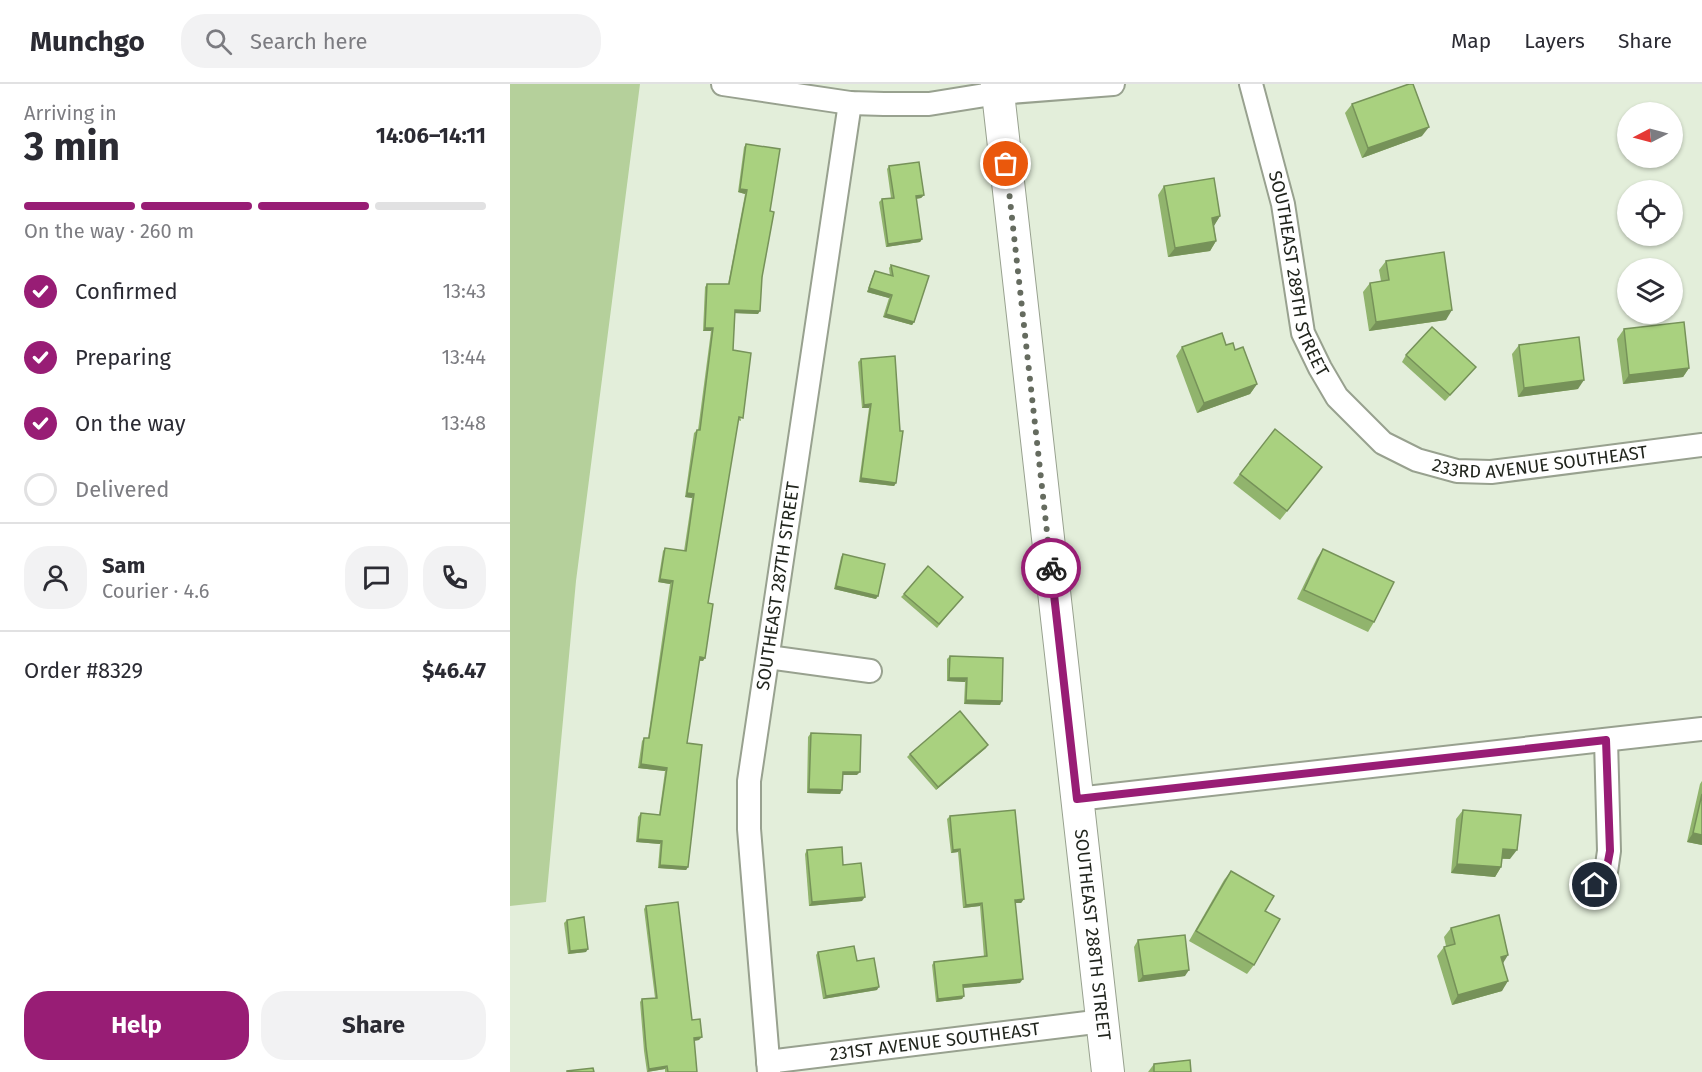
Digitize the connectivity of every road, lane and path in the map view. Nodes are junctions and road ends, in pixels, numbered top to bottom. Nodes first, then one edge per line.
1 (723, 84) edge
2 (1113, 84) edge
3 (1251, 84) edge
4 (998, 89) edge
5 (850, 103) junction
6 (1383, 443) joint
7 (1702, 445) edge
8 (768, 657) junction
9 (870, 671) dead end
10 (1702, 729) edge
11 (1606, 740) junction
12 (1077, 799) junction
13 (1595, 885) dead end
14 (1103, 1021) junction
15 (768, 1067) edge
16 (1108, 1072) edge

1 - 5 street
2 - 4 street
3 - 6 street, SOUTHEAST 289TH STREET
4 - 5 street
4 - 12 street, SOUTHEAST 288TH STREET
5 - 8 street, SOUTHEAST 287TH STREET
6 - 7 street, 233RD AVENUE SOUTHEAST
8 - 9 street
8 - 15 street, SOUTHEAST 287TH STREET
10 - 11 street
11 - 12 street
11 - 13 street
12 - 14 street, SOUTHEAST 288TH STREET
14 - 15 street, 231ST AVENUE SOUTHEAST
14 - 16 street, SOUTHEAST 288TH STREET

